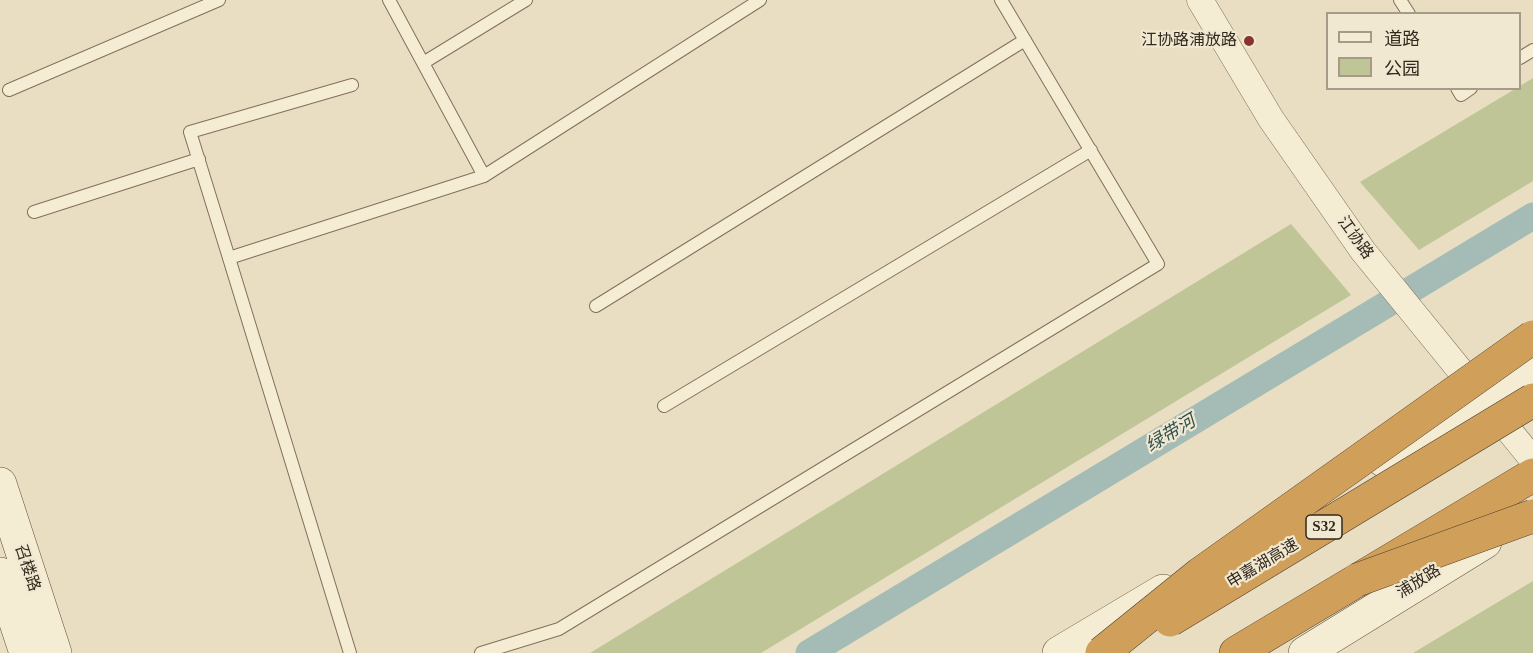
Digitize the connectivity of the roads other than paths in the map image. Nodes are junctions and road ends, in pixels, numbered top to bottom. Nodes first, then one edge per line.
1 (219, 0) edge
2 (389, 0) edge
3 (526, 0) edge
4 (760, 0) edge
5 (1001, 0) edge
6 (1200, 0) edge
7 (1025, 40) junction
8 (423, 63) junction
9 (352, 85) dead end
10 (9, 90) dead end
11 (1091, 150) junction
12 (199, 159) junction
13 (484, 176) junction
14 (34, 212) dead end
15 (229, 258) junction
16 (596, 306) dead end
17 (1533, 337) edge
18 (1533, 370) edge
19 (1483, 400) junction
20 (1533, 400) edge
21 (664, 406) dead end
22 (1533, 460) edge
23 (1533, 475) edge
24 (0, 484) edge
25 (1533, 514) edge
26 (0, 574) edge
27 (1358, 580) junction
28 (5, 609) edge
29 (26, 653) edge
30 (55, 653) edge
31 (350, 653) edge
32 (481, 653) edge
33 (1059, 653) edge
34 (1102, 653) edge
35 (1116, 653) edge
36 (1236, 653) edge
37 (1305, 653) edge

1 - 10 lane
2 - 8 lane
3 - 8 lane
4 - 13 lane
5 - 7 lane
6 - 19 street, 江协路
7 - 11 lane
7 - 16 lane
8 - 13 lane
9 - 12 lane
11 - 21 lane
11 - 32 lane
12 - 14 lane
12 - 15 lane
13 - 15 lane
15 - 31 lane
17 - 34 highway, bridge
18 - 19 main road
19 - 22 street, 江协路
19 - 33 main road
20 - 35 highway, 申嘉湖高速 / S32, bridge
23 - 27 highway, bridge
24 - 30 main road, 召楼路
25 - 27 highway, bridge
25 - 37 main road, 浦放路
26 - 28 main road, 召楼路
27 - 36 highway
28 - 29 main road, 召楼路

